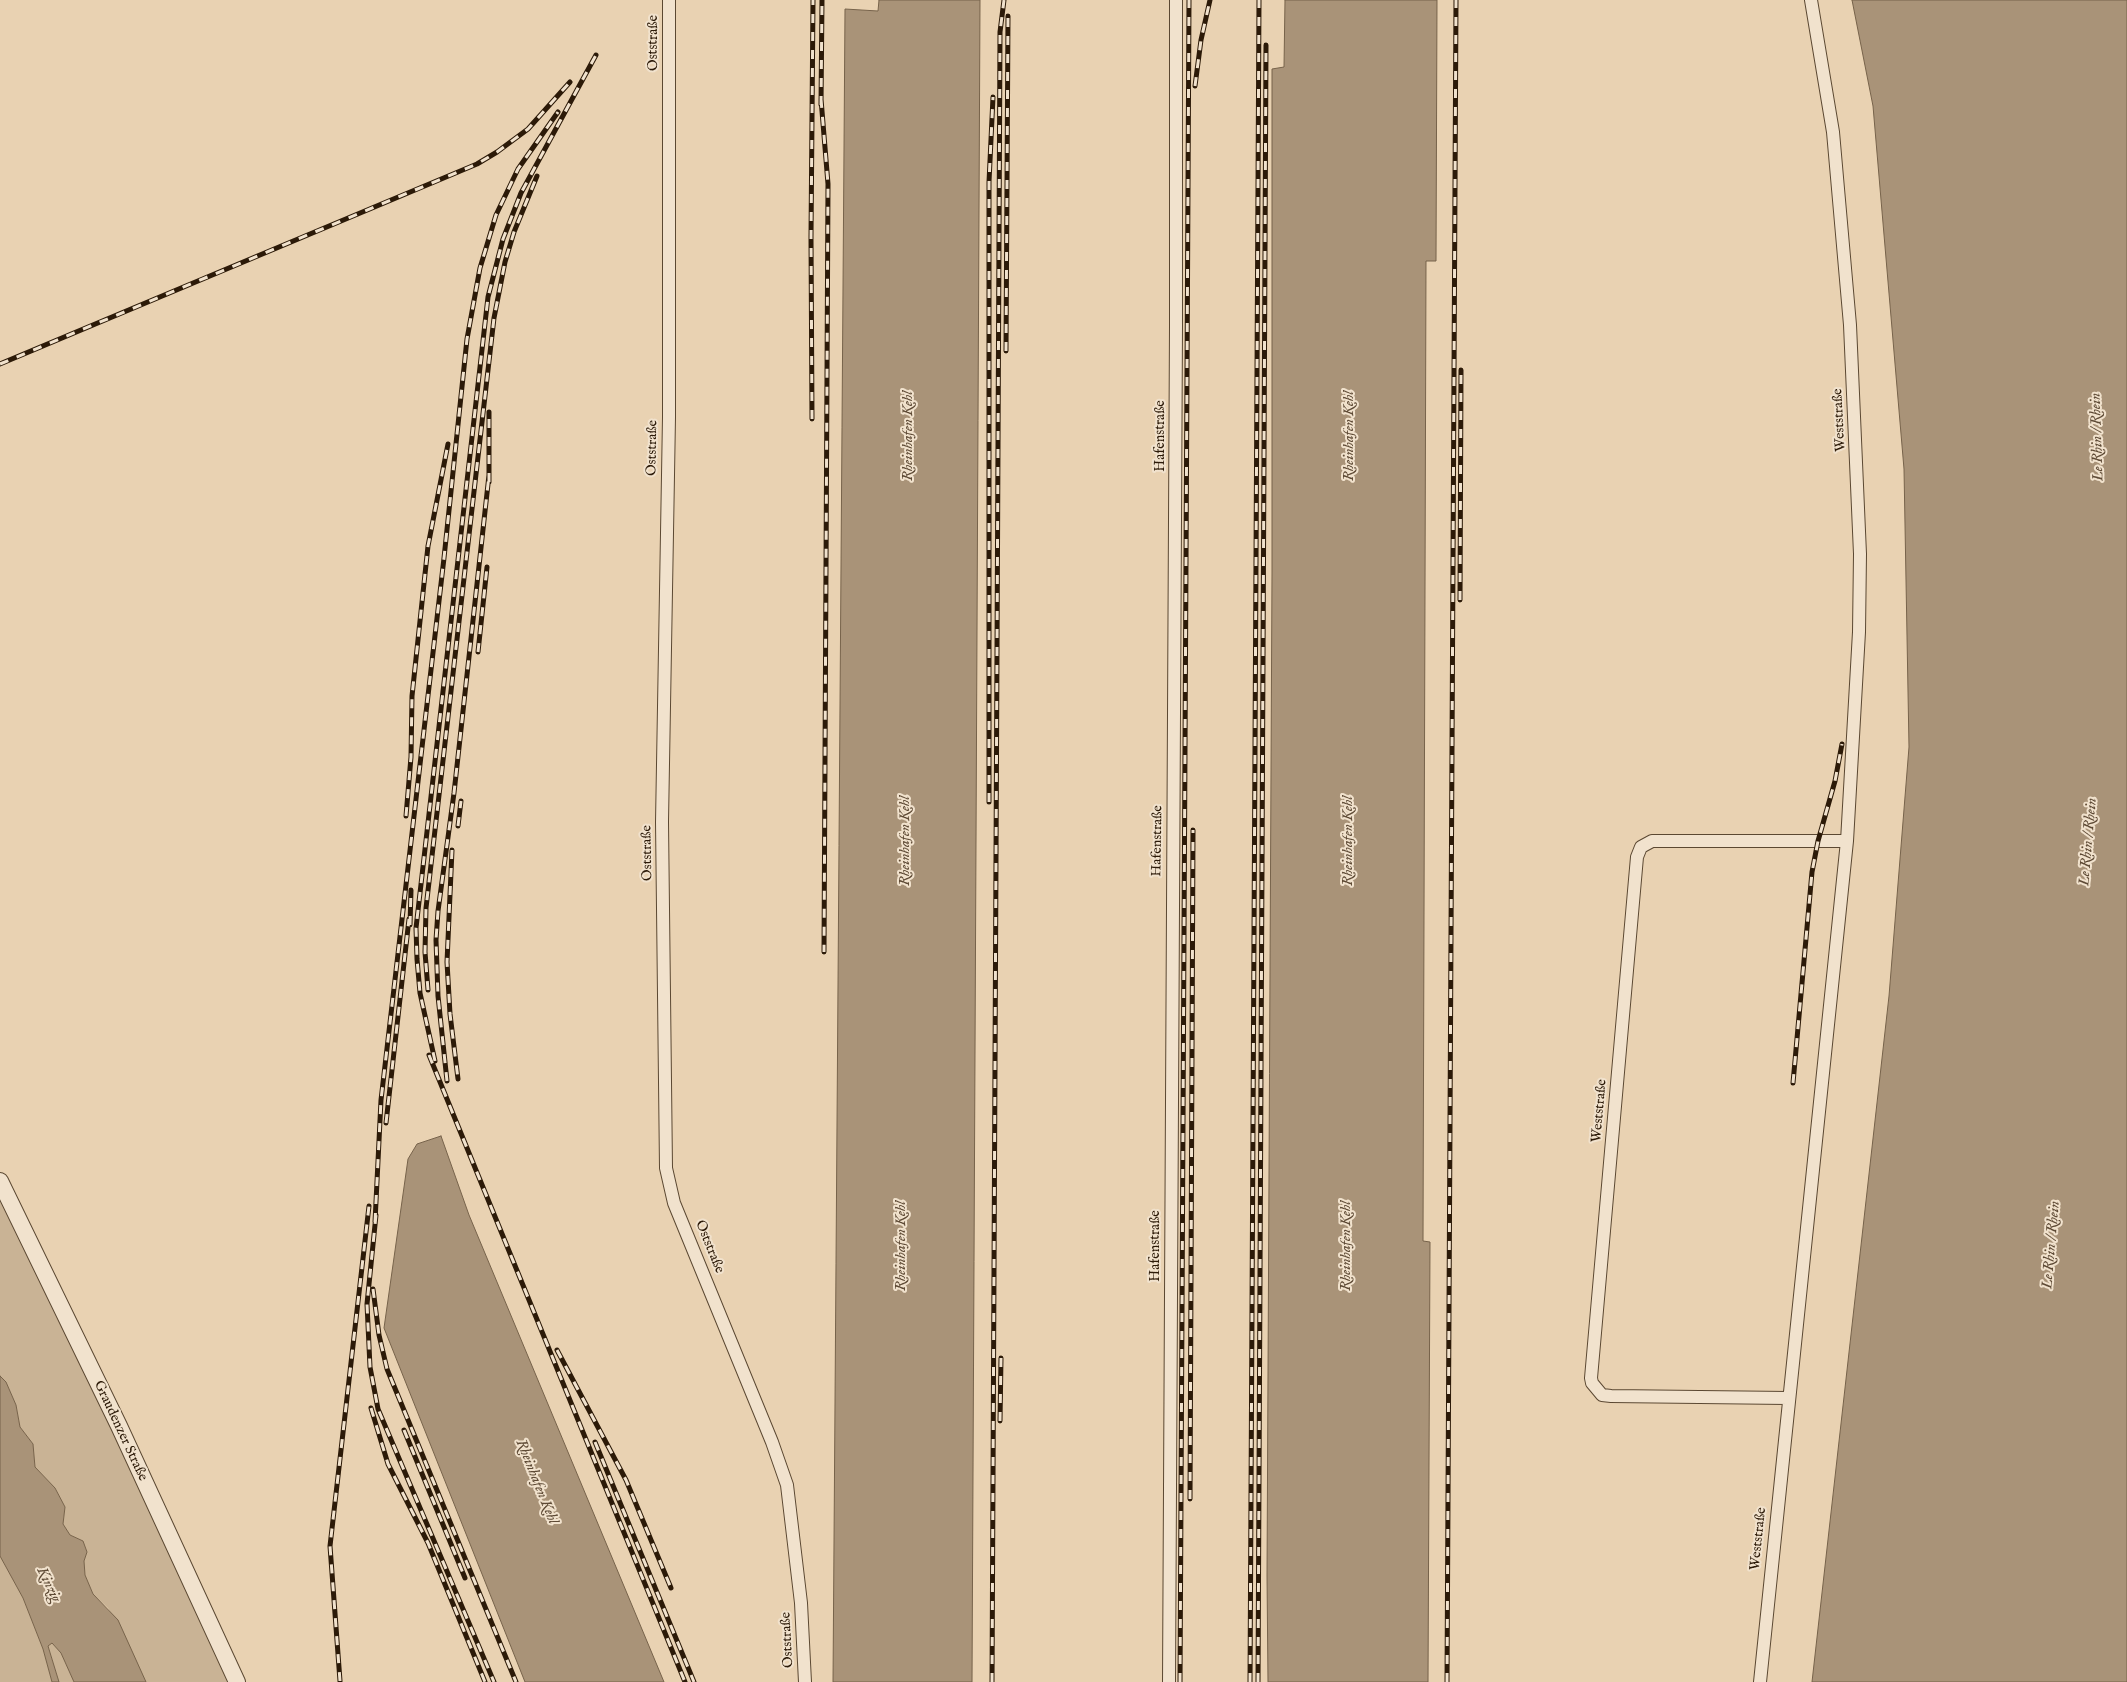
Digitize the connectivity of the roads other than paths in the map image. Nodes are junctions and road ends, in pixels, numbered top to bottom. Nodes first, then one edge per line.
1 (669, 0) edge
2 (1176, 0) edge
3 (1811, 0) edge
4 (1847, 842) junction
5 (0, 1181) edge
6 (1788, 1398) junction
7 (237, 1682) edge
8 (805, 1682) edge
9 (1169, 1682) edge
10 (1760, 1682) edge

1 - 8 street, Oststraße
2 - 9 street, Hafenstraße
3 - 4 street, Weststraße
4 - 6 street, Weststraße
4 - 6 street, Weststraße
5 - 7 street, Graudenzer Straße
6 - 10 street, Weststraße

